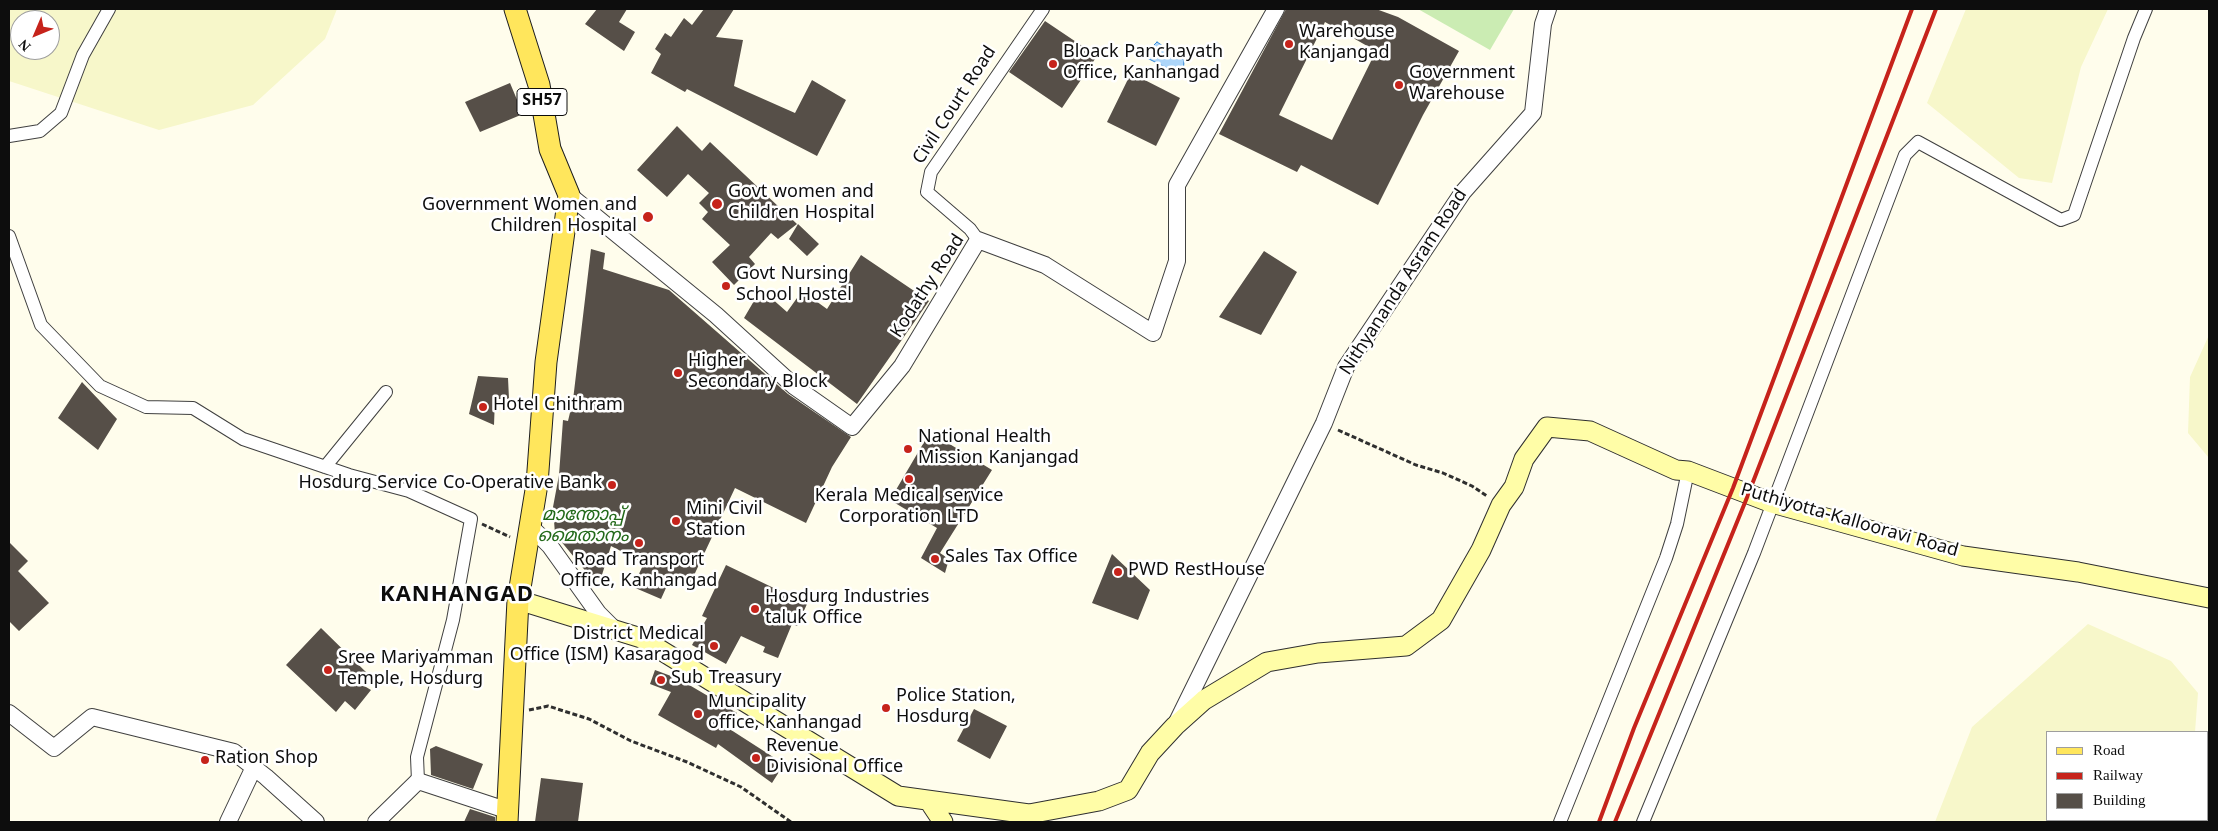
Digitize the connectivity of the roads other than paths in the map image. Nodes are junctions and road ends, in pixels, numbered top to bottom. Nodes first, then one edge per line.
1 (109, 9) edge
2 (515, 9) edge
3 (1043, 9) edge
4 (1276, 9) edge
5 (1548, 9) edge
6 (2146, 9) edge
7 (9, 136) edge
8 (570, 195) junction
9 (9, 236) edge
10 (978, 240) junction
11 (386, 392) dead end
12 (325, 467) junction
13 (1688, 471) junction
14 (1772, 503) junction
15 (528, 536) junction
16 (2209, 598) edge
17 (518, 600) junction
18 (615, 630) junction
19 (9, 713) edge
20 (1175, 726) junction
21 (254, 767) junction
22 (418, 781) junction
23 (929, 801) junction
24 (507, 816) edge
25 (1026, 818) edge
26 (228, 822) edge
27 (316, 822) edge
28 (376, 822) edge
29 (943, 822) edge
30 (1560, 822) edge
31 (1643, 822) edge

1 - 7 street
2 - 8 main road, SH57
3 - 10 street, Civil Court Road
4 - 10 street, Kodathy Road
5 - 20 street, Nithyananda Asram Road
6 - 14 street
8 - 10 street, Kodathy Road
8 - 15 main road
9 - 12 street
11 - 12 street
12 - 22 street
13 - 14 main road, Puthiyotta-Kallooravi Road
13 - 20 main road, Puthiyotta-Kallooravi Road
13 - 30 street
14 - 16 main road, Puthiyotta-Kallooravi Road
14 - 31 street
15 - 17 main road
15 - 18 street
17 - 18 main road
17 - 24 main road
18 - 23 main road
19 - 21 street
20 - 25 main road, Puthiyotta-Kallooravi Road
21 - 26 street
21 - 27 street
22 - 24 street
22 - 28 street
23 - 25 main road
23 - 29 main road

